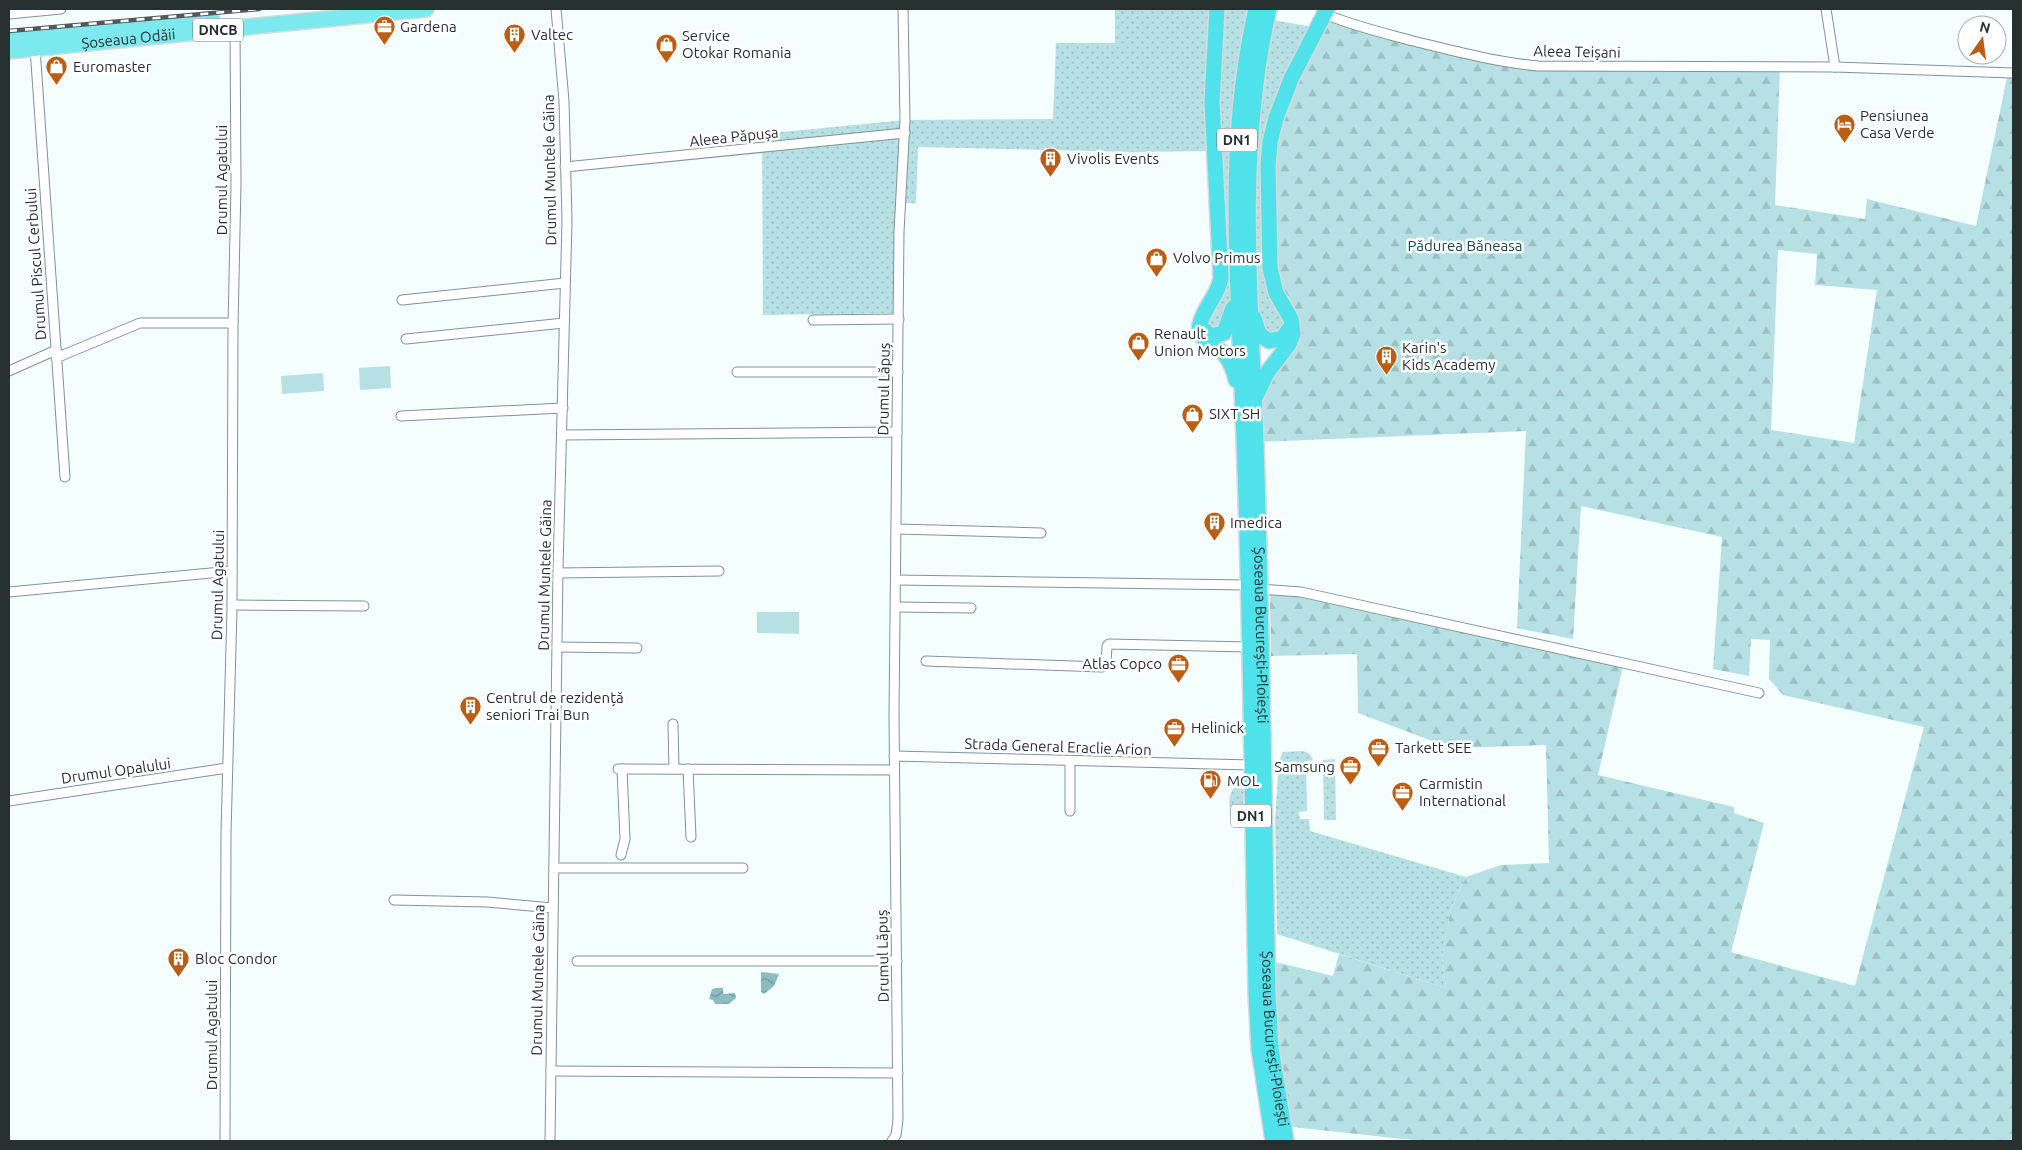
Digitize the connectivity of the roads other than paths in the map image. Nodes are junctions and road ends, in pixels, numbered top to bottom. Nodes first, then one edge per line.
1 (61, 9) edge
2 (325, 9) edge
3 (426, 9) edge
4 (556, 9) edge
5 (903, 9) edge
6 (1217, 9) edge
7 (1256, 9) edge
8 (1269, 9) edge
9 (1826, 9) edge
10 (1326, 11) edge
11 (9, 14) edge
12 (235, 28) junction
13 (9, 40) edge
14 (35, 48) junction
15 (9, 51) edge
16 (1835, 67) junction
17 (2013, 73) edge
18 (905, 133) junction
19 (566, 167) junction
20 (1242, 272) junction
21 (565, 283) junction
22 (1243, 292) junction
23 (402, 300) dead end
24 (899, 319) junction
25 (1291, 319) junction
26 (813, 320) dead end
27 (233, 323) junction
28 (564, 323) junction
29 (1200, 325) junction
30 (406, 339) dead end
31 (56, 354) junction
32 (9, 371) edge
33 (737, 372) dead end
34 (898, 372) junction
35 (1248, 400) junction
36 (563, 408) junction
37 (401, 416) dead end
38 (897, 432) junction
39 (562, 435) junction
40 (65, 477) dead end
41 (897, 529) junction
42 (1041, 533) dead end
43 (232, 571) junction
44 (719, 572) dead end
45 (558, 573) junction
46 (896, 580) junction
47 (1254, 586) junction
48 (9, 592) edge
49 (232, 605) junction
50 (364, 606) dead end
51 (896, 607) junction
52 (971, 608) dead end
53 (556, 647) junction
54 (1249, 647) junction
55 (637, 648) dead end
56 (926, 661) dead end
57 (1759, 693) dead end
58 (673, 724) dead end
59 (894, 756) junction
60 (1070, 761) junction
61 (1251, 765) junction
62 (227, 768) junction
63 (674, 769) junction
64 (688, 769) junction
65 (894, 770) junction
66 (9, 801) edge
67 (1070, 811) dead end
68 (691, 837) dead end
69 (621, 854) dead end
70 (554, 868) junction
71 (743, 868) dead end
72 (394, 900) dead end
73 (553, 908) junction
74 (577, 961) dead end
75 (897, 962) junction
76 (550, 1071) junction
77 (898, 1073) junction
78 (225, 1141) edge
79 (550, 1141) edge
80 (892, 1141) edge
81 (1273, 1141) edge
82 (1286, 1141) edge

1 - 11 street
2 - 13 main road, Șoseaua Odăii / DNCB
3 - 12 main road, Șoseaua Odăii / DNCB
4 - 19 street, Drumul Muntele Găina
5 - 18 street, Drumul Lăpuș
6 - 29 highway
7 - 20 highway, Șoseaua București-Ploiești / DN1
8 - 20 highway, Șoseaua București-Ploiești / DN1
9 - 16 street
10 - 16 street, Aleea Teișani
10 - 25 highway
12 - 14 main road, Șoseaua Odăii / DNCB
12 - 27 street, Drumul Agatului
14 - 15 main road, Șoseaua Odăii / DNCB
14 - 31 street, Drumul Piscul Cerbului
16 - 17 street, Aleea Teișani
18 - 19 street, Aleea Păpușa
18 - 24 street, Drumul Lăpuș
19 - 21 street, Drumul Muntele Găina
20 - 22 highway, Șoseaua București-Ploiești / DN1
21 - 23 street
21 - 28 street, Drumul Muntele Găina
22 - 25 highway
22 - 29 highway
22 - 35 highway, Șoseaua București-Ploiești / DN1
24 - 26 street
24 - 34 street, Drumul Lăpuș
25 - 35 highway
27 - 31 street
27 - 43 street, Drumul Agatului
28 - 30 street
28 - 36 street, Drumul Muntele Găina
29 - 35 highway
31 - 32 street
31 - 40 street, Drumul Piscul Cerbului
33 - 34 street
34 - 38 street, Drumul Lăpuș
35 - 47 highway, Șoseaua București-Ploiești / DN1
36 - 37 street
36 - 39 street, Drumul Muntele Găina
38 - 39 street
38 - 41 street, Drumul Lăpuș
39 - 45 street, Drumul Muntele Găina
41 - 42 street
41 - 46 street, Drumul Lăpuș
43 - 48 street
43 - 49 street, Drumul Agatului
44 - 45 street
45 - 53 street, Drumul Muntele Găina
46 - 47 street, Șoseaua București-Ploiești
46 - 51 street, Drumul Lăpuș
47 - 54 highway, Șoseaua București-Ploiești / DN1
47 - 57 street
47 - 82 highway, Șoseaua București-Ploiești / DN1
49 - 50 street
49 - 62 street, Drumul Agatului
51 - 52 street
51 - 59 street, Drumul Lăpuș
53 - 55 street
53 - 70 street, Drumul Muntele Găina
54 - 56 street, Șoseaua București-Ploiești
54 - 61 highway, Șoseaua București-Ploiești / DN1
58 - 63 street
59 - 60 street, Strada General Eraclie Arion
59 - 65 street, Drumul Lăpuș
60 - 61 street, Strada General Eraclie Arion
60 - 67 street
61 - 81 highway, Șoseaua București-Ploiești / DN1
62 - 66 street, Drumul Opalului
62 - 78 street, Drumul Agatului
63 - 64 street
63 - 69 street
64 - 65 street
64 - 68 street
65 - 75 street, Drumul Lăpuș
70 - 71 street
70 - 73 street, Drumul Muntele Găina
72 - 73 street
73 - 76 street, Drumul Muntele Găina
74 - 75 street
75 - 77 street, Drumul Lăpuș
76 - 77 street
76 - 79 street, Drumul Muntele Găina
77 - 80 street, Drumul Lăpuș

